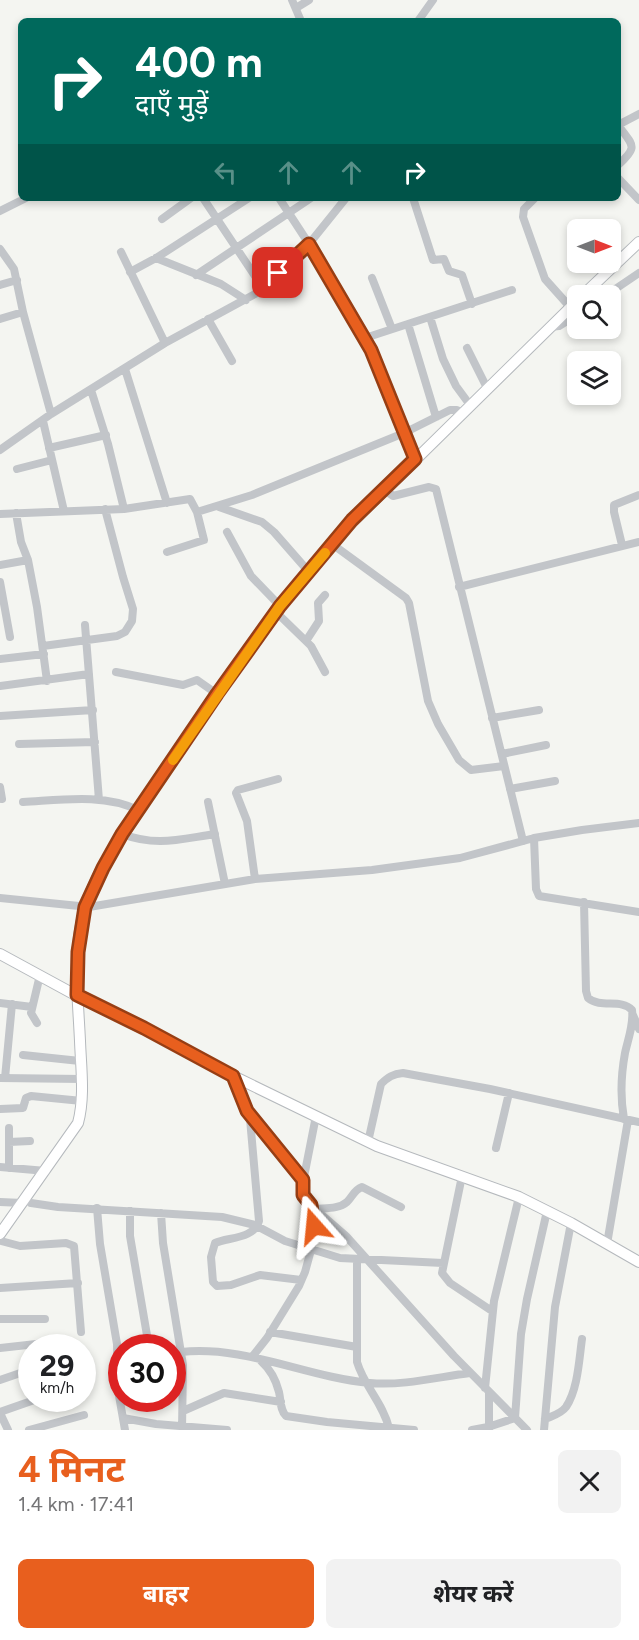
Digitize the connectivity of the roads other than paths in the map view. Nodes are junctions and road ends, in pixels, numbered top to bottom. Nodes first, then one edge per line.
1 (309, 0) edge
2 (433, 0) edge
3 (294, 4) edge
4 (300, 18) edge
5 (420, 18) edge
6 (639, 114) edge
7 (621, 123) edge
8 (621, 129) edge
9 (621, 162) edge
10 (621, 181) edge
11 (639, 200) edge
12 (20, 201) edge
13 (187, 201) edge
14 (206, 201) edge
15 (244, 201) edge
16 (281, 201) edge
17 (305, 201) edge
18 (341, 201) edge
19 (414, 201) edge
20 (532, 201) edge
21 (0, 211) edge
22 (289, 213) junction
23 (162, 219) dead end
24 (217, 219) junction
25 (639, 242) edge
26 (309, 244) junction
27 (236, 248) junction
28 (0, 249) edge
29 (121, 252) dead end
30 (156, 258) junction
31 (130, 272) junction
32 (639, 273) edge
33 (196, 275) junction
34 (372, 278) dead end
35 (17, 280) junction
36 (0, 285) edge
37 (594, 285) edge
38 (621, 285) edge
39 (263, 288) junction
40 (512, 290) dead end
41 (246, 300) junction
42 (567, 300) edge
43 (472, 304) junction
44 (23, 312) junction
45 (567, 313) edge
46 (430, 317) junction
47 (0, 319) edge
48 (208, 319) junction
49 (408, 324) junction
50 (392, 329) junction
51 (365, 338) junction
52 (165, 343) junction
53 (467, 348) dead end
54 (232, 361) dead end
55 (125, 369) junction
56 (486, 388) junction
57 (91, 390) junction
58 (466, 409) junction
59 (51, 414) junction
60 (436, 417) junction
61 (43, 421) junction
62 (404, 432) junction
63 (106, 435) junction
64 (50, 448) junction
65 (0, 450) edge
66 (415, 459) junction
67 (52, 460) junction
68 (17, 469) dead end
69 (383, 489) junction
70 (639, 495) edge
71 (167, 503) junction
72 (219, 507) junction
73 (124, 509) junction
74 (105, 510) junction
75 (64, 511) junction
76 (197, 512) junction
77 (16, 513) junction
78 (0, 514) edge
79 (227, 532) dead end
80 (639, 542) edge
81 (332, 544) junction
82 (622, 545) junction
83 (167, 552) dead end
84 (28, 560) junction
85 (0, 565) edge
86 (309, 572) junction
87 (0, 582) edge
88 (459, 587) junction
89 (325, 595) dead end
90 (278, 609) junction
91 (85, 625) dead end
92 (10, 637) dead end
93 (87, 640) junction
94 (306, 641) junction
95 (44, 650) junction
96 (0, 659) edge
97 (116, 672) dead end
98 (325, 672) dead end
99 (89, 674) junction
100 (47, 681) junction
101 (0, 686) edge
102 (217, 694) junction
103 (93, 710) junction
104 (538, 710) dead end
105 (0, 716) edge
106 (492, 718) junction
107 (95, 742) junction
108 (19, 744) dead end
109 (546, 745) dead end
110 (502, 754) junction
111 (504, 766) junction
112 (278, 779) dead end
113 (555, 781) dead end
114 (0, 787) edge
115 (510, 789) junction
116 (2, 799) dead end
117 (99, 800) junction
118 (23, 802) dead end
119 (208, 802) dead end
120 (138, 810) junction
121 (639, 823) edge
122 (122, 834) junction
123 (215, 834) junction
124 (534, 838) junction
125 (523, 841) junction
126 (255, 879) junction
127 (225, 884) junction
128 (0, 898) edge
129 (584, 902) junction
130 (87, 907) junction
131 (639, 912) edge
132 (0, 954) edge
133 (40, 975) junction
134 (79, 997) junction
135 (0, 1003) edge
136 (12, 1004) junction
137 (32, 1007) junction
138 (633, 1015) junction
139 (37, 1023) dead end
140 (639, 1029) edge
141 (22, 1055) dead end
142 (80, 1061) junction
143 (233, 1076) junction
144 (3, 1078) edge
145 (82, 1079) junction
146 (509, 1094) junction
147 (82, 1101) junction
148 (0, 1109) edge
149 (247, 1111) junction
150 (316, 1116) junction
151 (626, 1120) junction
152 (639, 1122) edge
153 (9, 1128) dead end
154 (30, 1141) dead end
155 (9, 1142) junction
156 (368, 1142) junction
157 (496, 1148) dead end
158 (4, 1167) edge
159 (46, 1171) junction
160 (462, 1176) junction
161 (303, 1180) junction
162 (519, 1197) junction
163 (0, 1202) edge
164 (27, 1203) junction
165 (314, 1207) junction
166 (401, 1207) dead end
167 (97, 1208) junction
168 (130, 1211) junction
169 (547, 1211) junction
170 (161, 1213) junction
171 (571, 1223) junction
172 (257, 1228) junction
173 (0, 1240) edge
174 (607, 1244) junction
175 (311, 1250) junction
176 (357, 1260) junction
177 (367, 1260) junction
178 (639, 1262) edge
179 (443, 1263) junction
180 (301, 1280) junction
181 (78, 1283) junction
182 (0, 1287) edge
183 (492, 1311) junction
184 (0, 1319) edge
185 (45, 1319) dead end
186 (81, 1332) dead end
187 (270, 1332) junction
188 (147, 1334) edge
189 (178, 1334) edge
190 (582, 1339) dead end
191 (18, 1346) edge
192 (357, 1347) junction
193 (0, 1348) edge
194 (186, 1352) edge
195 (255, 1358) junction
196 (471, 1373) junction
197 (18, 1374) edge
198 (0, 1380) edge
199 (366, 1383) junction
200 (487, 1390) junction
201 (280, 1402) junction
202 (18, 1406) edge
203 (186, 1410) edge
204 (183, 1412) edge
205 (0, 1413) edge
206 (84, 1415) dead end
207 (123, 1418) junction
208 (515, 1418) junction
209 (545, 1419) junction
210 (182, 1428) edge
211 (389, 1428) junction
212 (482, 1429) edge
213 (8, 1430) edge
214 (29, 1430) edge
215 (125, 1430) edge
216 (227, 1430) edge
217 (414, 1430) edge
218 (527, 1430) edge
219 (544, 1430) edge

1 - 3 street
2 - 5 street
3 - 4 street
6 - 7 street
8 - 9 street
10 - 11 street
12 - 21 street
13 - 23 street
14 - 24 street
15 - 24 street
16 - 22 street
17 - 22 street
18 - 26 street
19 - 43 street
20 - 42 street
22 - 26 street
22 - 27 street
24 - 27 street
24 - 30 street
25 - 37 main road
26 - 39 street
26 - 51 street
27 - 33 street
27 - 39 street
28 - 35 street
29 - 31 street
30 - 31 street
30 - 33 street
31 - 52 street
32 - 38 street
33 - 41 street
34 - 50 street
35 - 36 street
35 - 44 street
39 - 41 street
40 - 43 street
41 - 48 street
43 - 46 street
44 - 47 street
44 - 59 street
45 - 56 main road
46 - 49 street
46 - 58 street
48 - 52 street
48 - 54 street
49 - 50 street
49 - 60 street
50 - 51 street
51 - 62 street
52 - 55 street
53 - 56 street
55 - 57 street
55 - 71 street
56 - 58 main road
57 - 59 street
57 - 63 street
58 - 60 street
58 - 66 main road
59 - 61 street
60 - 62 street
61 - 64 street
61 - 65 street
62 - 66 street
62 - 72 street
63 - 64 street
63 - 73 street
64 - 67 street
66 - 69 main road
67 - 68 street
67 - 75 street
69 - 81 main road
69 - 88 street
70 - 82 street
71 - 73 street
71 - 76 street
72 - 76 street
72 - 86 street
73 - 74 street
74 - 75 street
74 - 93 street
75 - 77 street
76 - 83 street
77 - 78 street
77 - 84 street
79 - 90 street
80 - 82 street
81 - 86 main road
81 - 111 street
82 - 88 street
84 - 85 street
84 - 95 street
86 - 90 main road
87 - 92 street
88 - 106 street
89 - 94 street
90 - 94 street
90 - 102 main road
91 - 93 street
93 - 95 street
93 - 99 street
94 - 98 street
95 - 96 street
95 - 100 street
97 - 102 street
99 - 100 street
99 - 103 street
100 - 101 street
102 - 120 main road
103 - 105 street
103 - 107 street
104 - 106 street
106 - 110 street
107 - 108 street
107 - 117 street
109 - 110 street
110 - 111 street
111 - 115 street
112 - 126 street
113 - 115 street
114 - 116 street
115 - 125 street
117 - 118 street
117 - 120 street
119 - 123 street
120 - 122 main road
121 - 124 street
122 - 123 street
122 - 130 main road
123 - 127 street
124 - 125 street
124 - 129 street
125 - 126 street
126 - 127 street
127 - 130 street
128 - 130 street
129 - 131 street
129 - 138 street
130 - 134 main road
132 - 133 main road
133 - 134 main road
133 - 137 street
134 - 142 main road
134 - 143 main road
134 - 164 main road
135 - 136 street
136 - 137 street
136 - 144 street
137 - 139 street
138 - 140 street
138 - 151 street
141 - 142 street
142 - 145 main road
143 - 149 street
143 - 150 main road
144 - 145 street
145 - 147 main road
146 - 151 street
146 - 156 street
146 - 157 street
147 - 148 street
147 - 159 main road
149 - 161 street
149 - 172 street
150 - 156 main road
150 - 161 street
151 - 152 street
151 - 174 street
153 - 155 street
154 - 155 street
155 - 158 street
156 - 160 main road
158 - 159 street
159 - 164 main road
160 - 162 main road
160 - 179 street
161 - 165 street
162 - 169 main road
162 - 183 street
163 - 164 street
164 - 167 street
164 - 173 main road
165 - 166 street
165 - 175 street
165 - 177 street
167 - 168 street
167 - 207 street
168 - 170 street
168 - 188 street
169 - 171 main road
169 - 208 street
170 - 172 street
170 - 189 street
171 - 174 main road
171 - 209 street
172 - 175 street
172 - 180 street
173 - 181 street
174 - 178 main road
175 - 176 street
175 - 180 street
176 - 177 street
176 - 192 street
177 - 179 street
177 - 196 street
179 - 183 street
180 - 187 street
181 - 182 street
181 - 186 street
183 - 200 street
184 - 185 street
187 - 192 street
187 - 195 street
190 - 209 street
191 - 193 street
192 - 199 street
194 - 195 street
195 - 199 street
195 - 201 street
196 - 199 street
196 - 200 street
197 - 198 street
199 - 211 street
200 - 208 street
200 - 212 street
201 - 203 street
201 - 211 street
202 - 205 street
204 - 210 street
205 - 213 street
206 - 214 street
207 - 210 street
207 - 215 street
208 - 212 street
208 - 218 street
209 - 219 street
210 - 216 street
211 - 217 street

